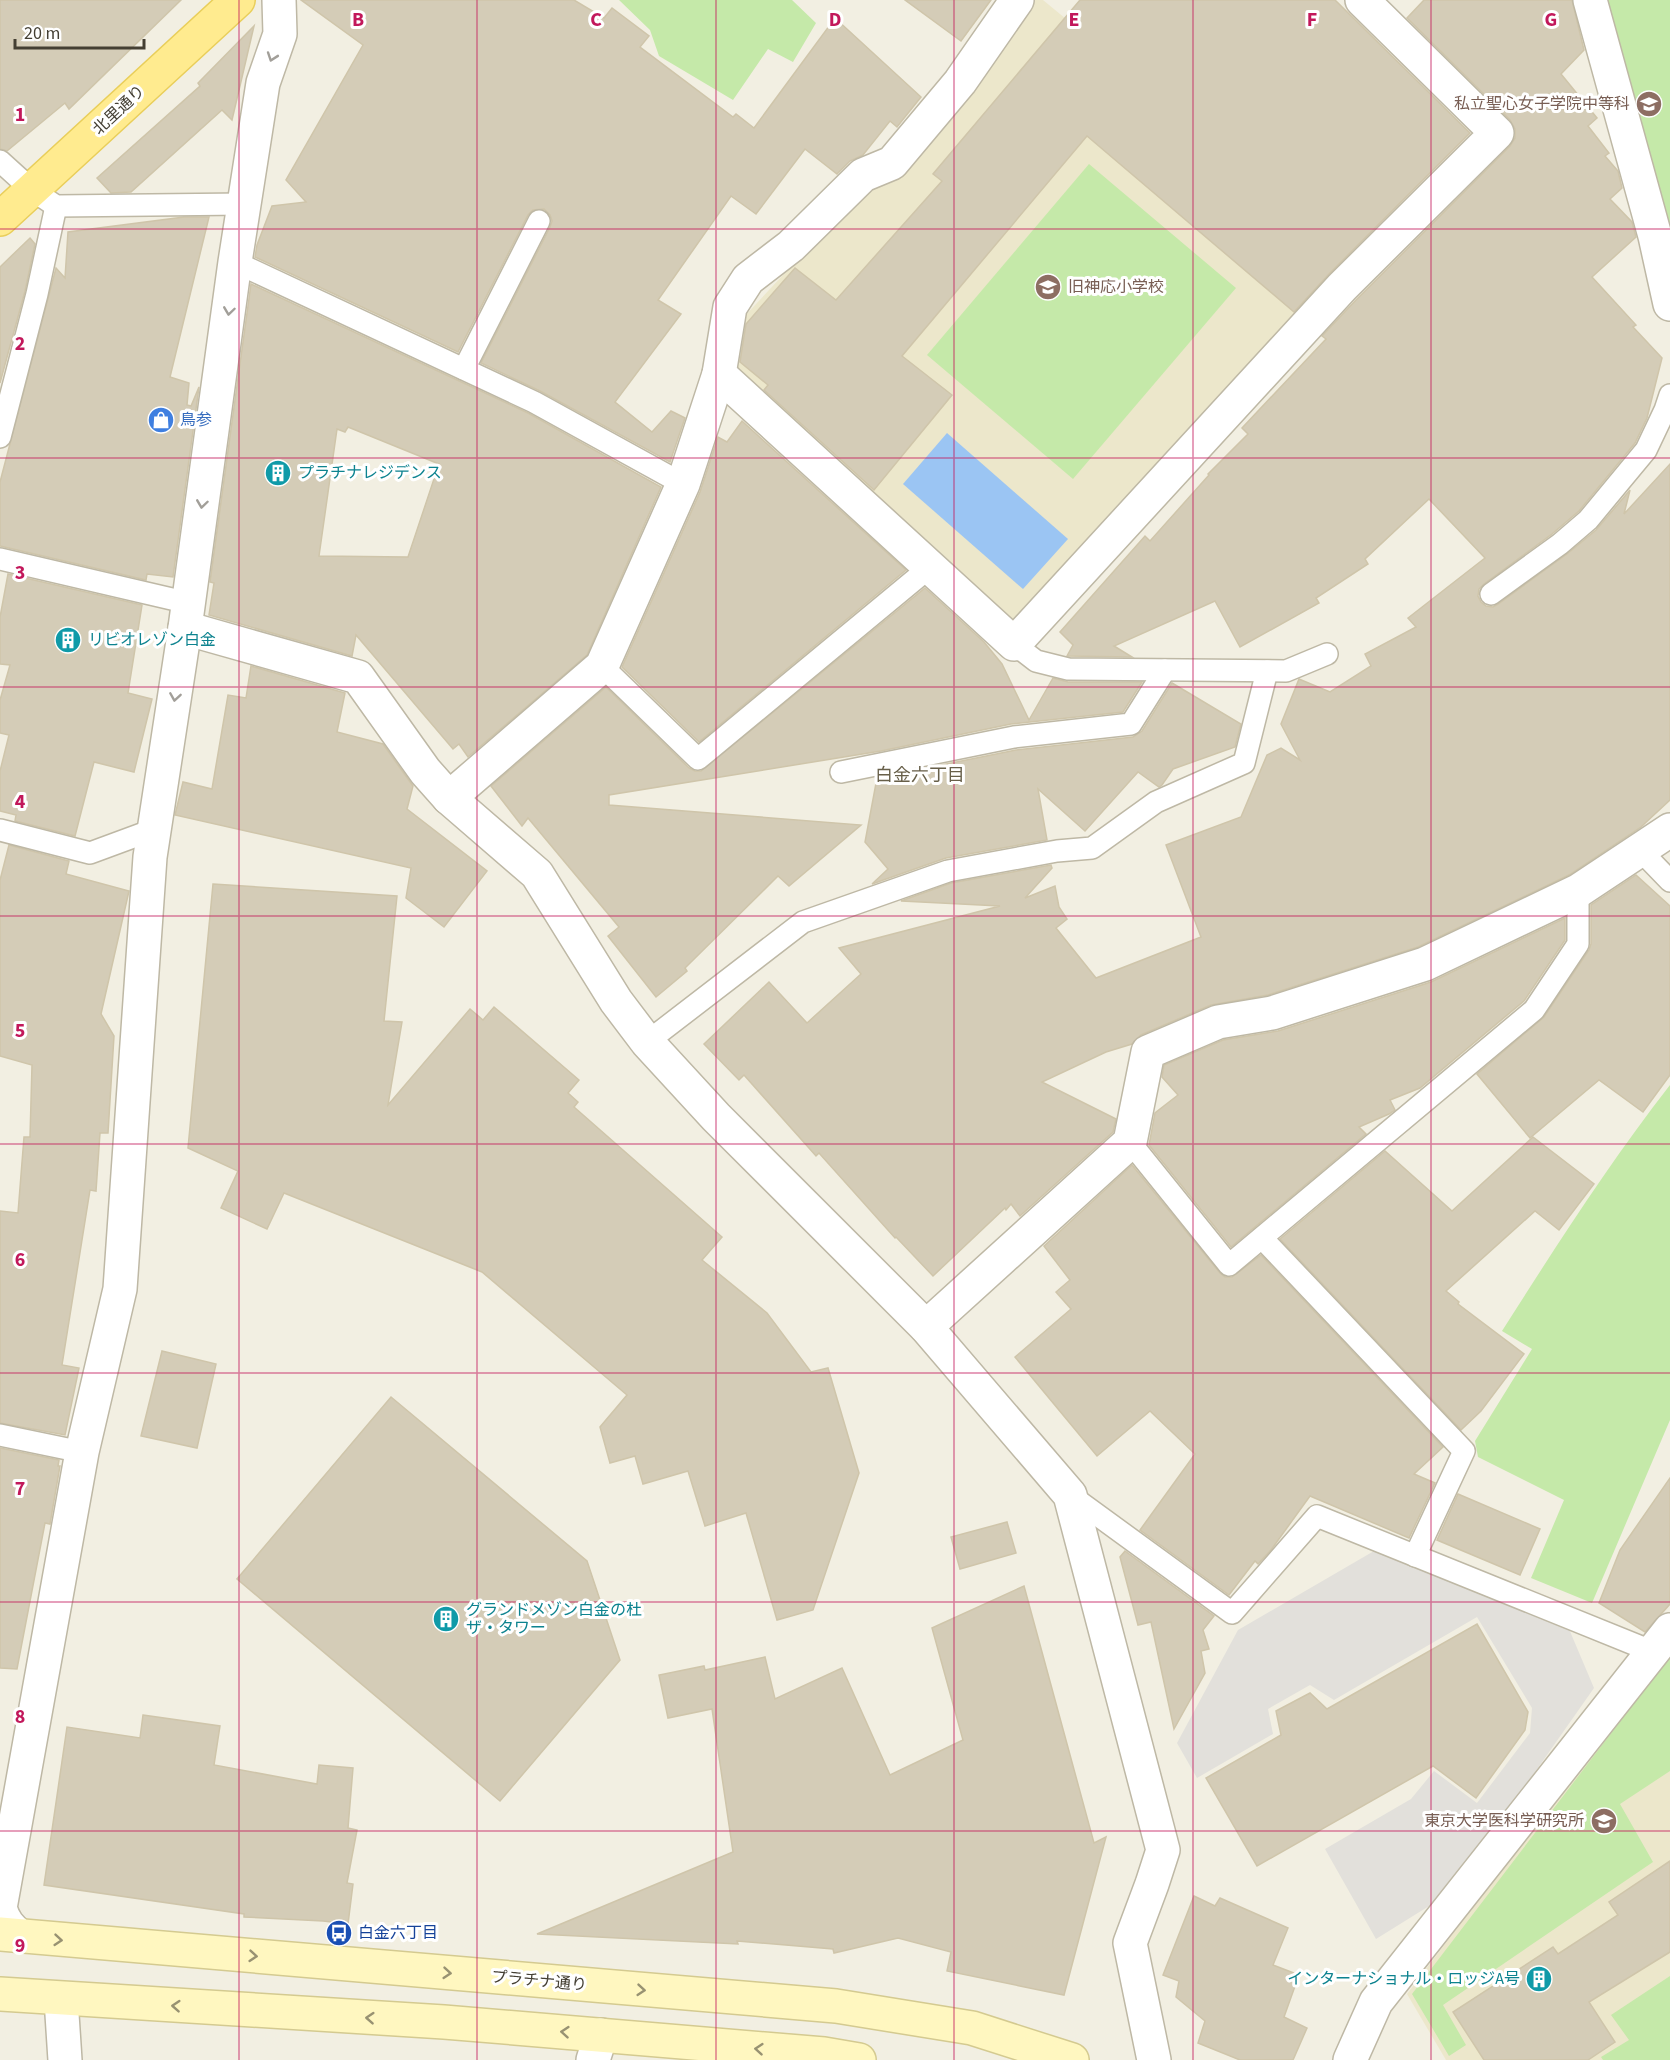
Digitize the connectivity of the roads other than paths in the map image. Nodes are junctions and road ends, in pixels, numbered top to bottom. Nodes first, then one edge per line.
1 (238, 0) edge
2 (279, 0) edge
3 (1017, 0) edge
4 (1590, 0) edge
5 (1381, 6) edge
6 (0, 161) edge
7 (44, 198) junction
8 (245, 204) junction
9 (0, 219) edge
10 (539, 221) dead end
11 (236, 262) junction
12 (1670, 304) edge
13 (464, 369) junction
14 (719, 374) junction
15 (1670, 395) edge
16 (0, 437) edge
17 (683, 484) junction
18 (0, 559) edge
19 (930, 567) junction
20 (1491, 594) dead end
21 (187, 616) junction
22 (1014, 644) junction
23 (1327, 654) dead end
24 (602, 666) junction
25 (1165, 670) junction
26 (1267, 671) junction
27 (841, 772) dead end
28 (449, 798) junction
29 (155, 829) junction
30 (0, 830) edge
31 (1670, 831) edge
32 (1641, 851) junction
33 (1670, 881) edge
34 (1578, 891) junction
35 (647, 1042) junction
36 (1130, 1142) junction
37 (1262, 1238) junction
38 (926, 1327) junction
39 (0, 1435) edge
40 (82, 1452) junction
41 (1070, 1495) junction
42 (1415, 1556) junction
43 (1661, 1641) edge
44 (10, 1935) edge
45 (0, 1994) edge
46 (61, 1999) junction
47 (597, 2048) edge
48 (65, 2060) edge
49 (859, 2060) edge
50 (1072, 2060) edge
51 (1154, 2060) edge
52 (1350, 2060) edge

1 - 7 main road, 北里通り
2 -> 8 street
3 - 14 street
4 - 12 street
5 - 22 street
6 - 7 lane
7 - 8 lane
7 - 9 main road, 北里通り
7 - 16 lane
8 - 11 street
10 - 13 lane
11 - 13 lane
11 -> 21 street
13 - 17 lane
14 - 17 street
14 - 19 street
15 - 20 lane
17 - 24 street
18 - 21 lane
19 - 22 street
19 - 24 lane
21 - 28 street
21 -> 29 street
22 - 25 lane
23 - 26 lane
24 - 28 street
25 - 26 lane
25 - 27 lane
26 - 35 lane
28 - 35 street
29 - 30 lane
29 - 40 street
31 - 32 street
32 - 33 lane
32 - 34 street
34 - 36 street
34 - 37 lane
35 - 38 street
36 - 37 lane
36 - 38 street
37 - 42 lane
38 - 41 street
39 - 40 lane
40 - 44 street
41 - 42 lane
41 - 51 street
42 - 43 lane
43 - 52 street
44 -> 50 main road, プラチナ通り
45 - 46 main road
47 -> 46 main road
46 - 48 street
49 -> 47 main road

